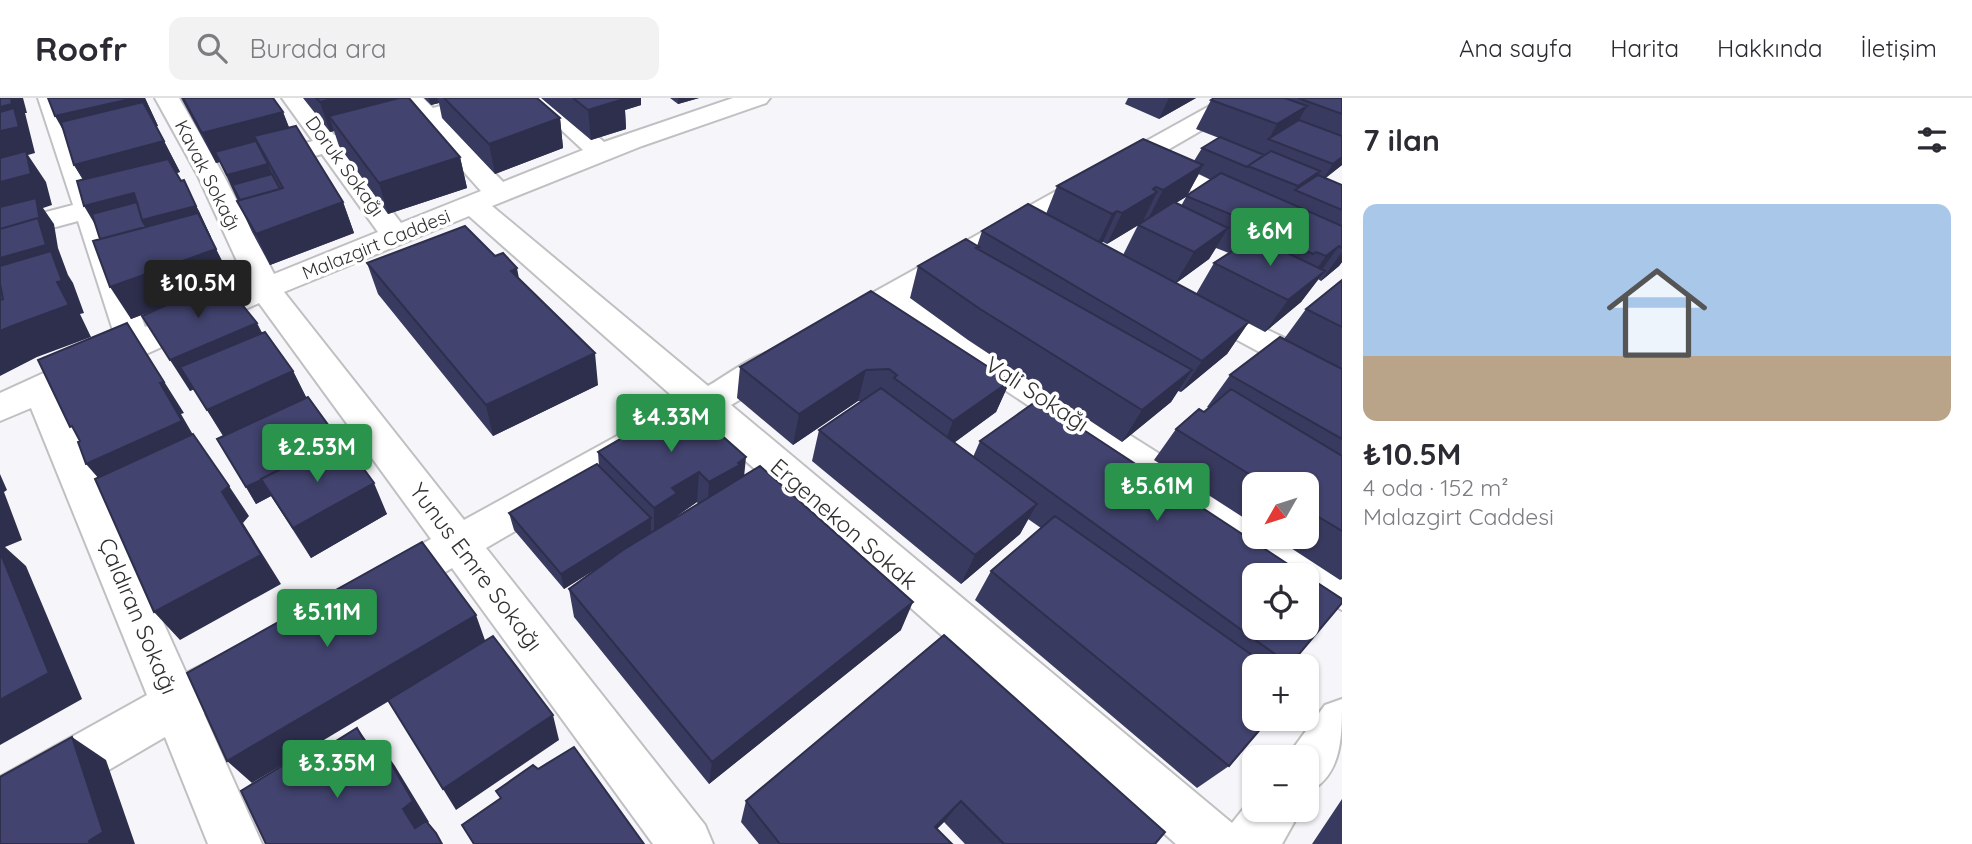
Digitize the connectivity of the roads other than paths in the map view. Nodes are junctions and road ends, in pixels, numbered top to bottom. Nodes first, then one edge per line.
1 (50, 98) edge
2 (167, 98) edge
3 (294, 98) edge
4 (499, 98) edge
5 (539, 98) edge
6 (758, 98) edge
7 (1241, 98) edge
8 (419, 107) edge
9 (330, 144) junction
10 (600, 152) junction
11 (1136, 157) junction
12 (187, 183) junction
13 (486, 199) junction
14 (89, 209) junction
15 (1030, 218) junction
16 (0, 233) edge
17 (396, 236) junction
18 (1066, 237) edge
19 (1342, 249) edge
20 (266, 290) junction
21 (1174, 293) edge
22 (889, 298) junction
23 (135, 347) junction
24 (1342, 381) edge
25 (40, 388) junction
26 (704, 404) junction
27 (0, 408) edge
28 (1242, 526) edge
29 (458, 544) junction
30 (1279, 550) edge
31 (1342, 591) edge
32 (364, 597) edge
33 (270, 651) edge
34 (175, 705) junction
35 (1342, 722) edge
36 (1319, 752) edge
37 (0, 805) edge
38 (1266, 822) edge
39 (235, 844) edge
40 (686, 844) edge
41 (1216, 844) edge
42 (1250, 844) edge

1 - 14 street
2 - 12 street, Kavak Sokağı
3 - 9 street, Doruk Sokağı
4 - 8 street
5 - 10 street
6 - 10 street, Malazgirt Caddesi
7 - 11 street
8 - 9 street
8 - 13 street, Ergenekon Sokak
9 - 12 street
9 - 17 street, Doruk Sokağı
10 - 13 street, Malazgirt Caddesi
11 - 15 street
11 - 19 street
12 - 14 street
12 - 20 street, Kavak Sokağı
13 - 17 street, Malazgirt Caddesi
13 - 26 street, Ergenekon Sokak
14 - 16 street
14 - 23 street
15 - 18 street
15 - 22 street
17 - 20 street, Malazgirt Caddesi
20 - 23 street, Malazgirt Caddesi
20 - 29 street, Yunus Emre Sokağı
21 - 24 street
22 - 26 street
22 - 28 street, Vali Sokağı
23 - 25 street, Malazgirt Caddesi
25 - 27 street, Malazgirt Caddesi
25 - 34 street, Çaldıran Sokağı
26 - 29 street
26 - 41 street, Ergenekon Sokak
29 - 32 street
29 - 40 street, Yunus Emre Sokağı
30 - 31 street, Vali Sokağı
33 - 34 street
34 - 37 street
34 - 39 street, Çaldıran Sokağı
35 - 36 street
38 - 42 street

